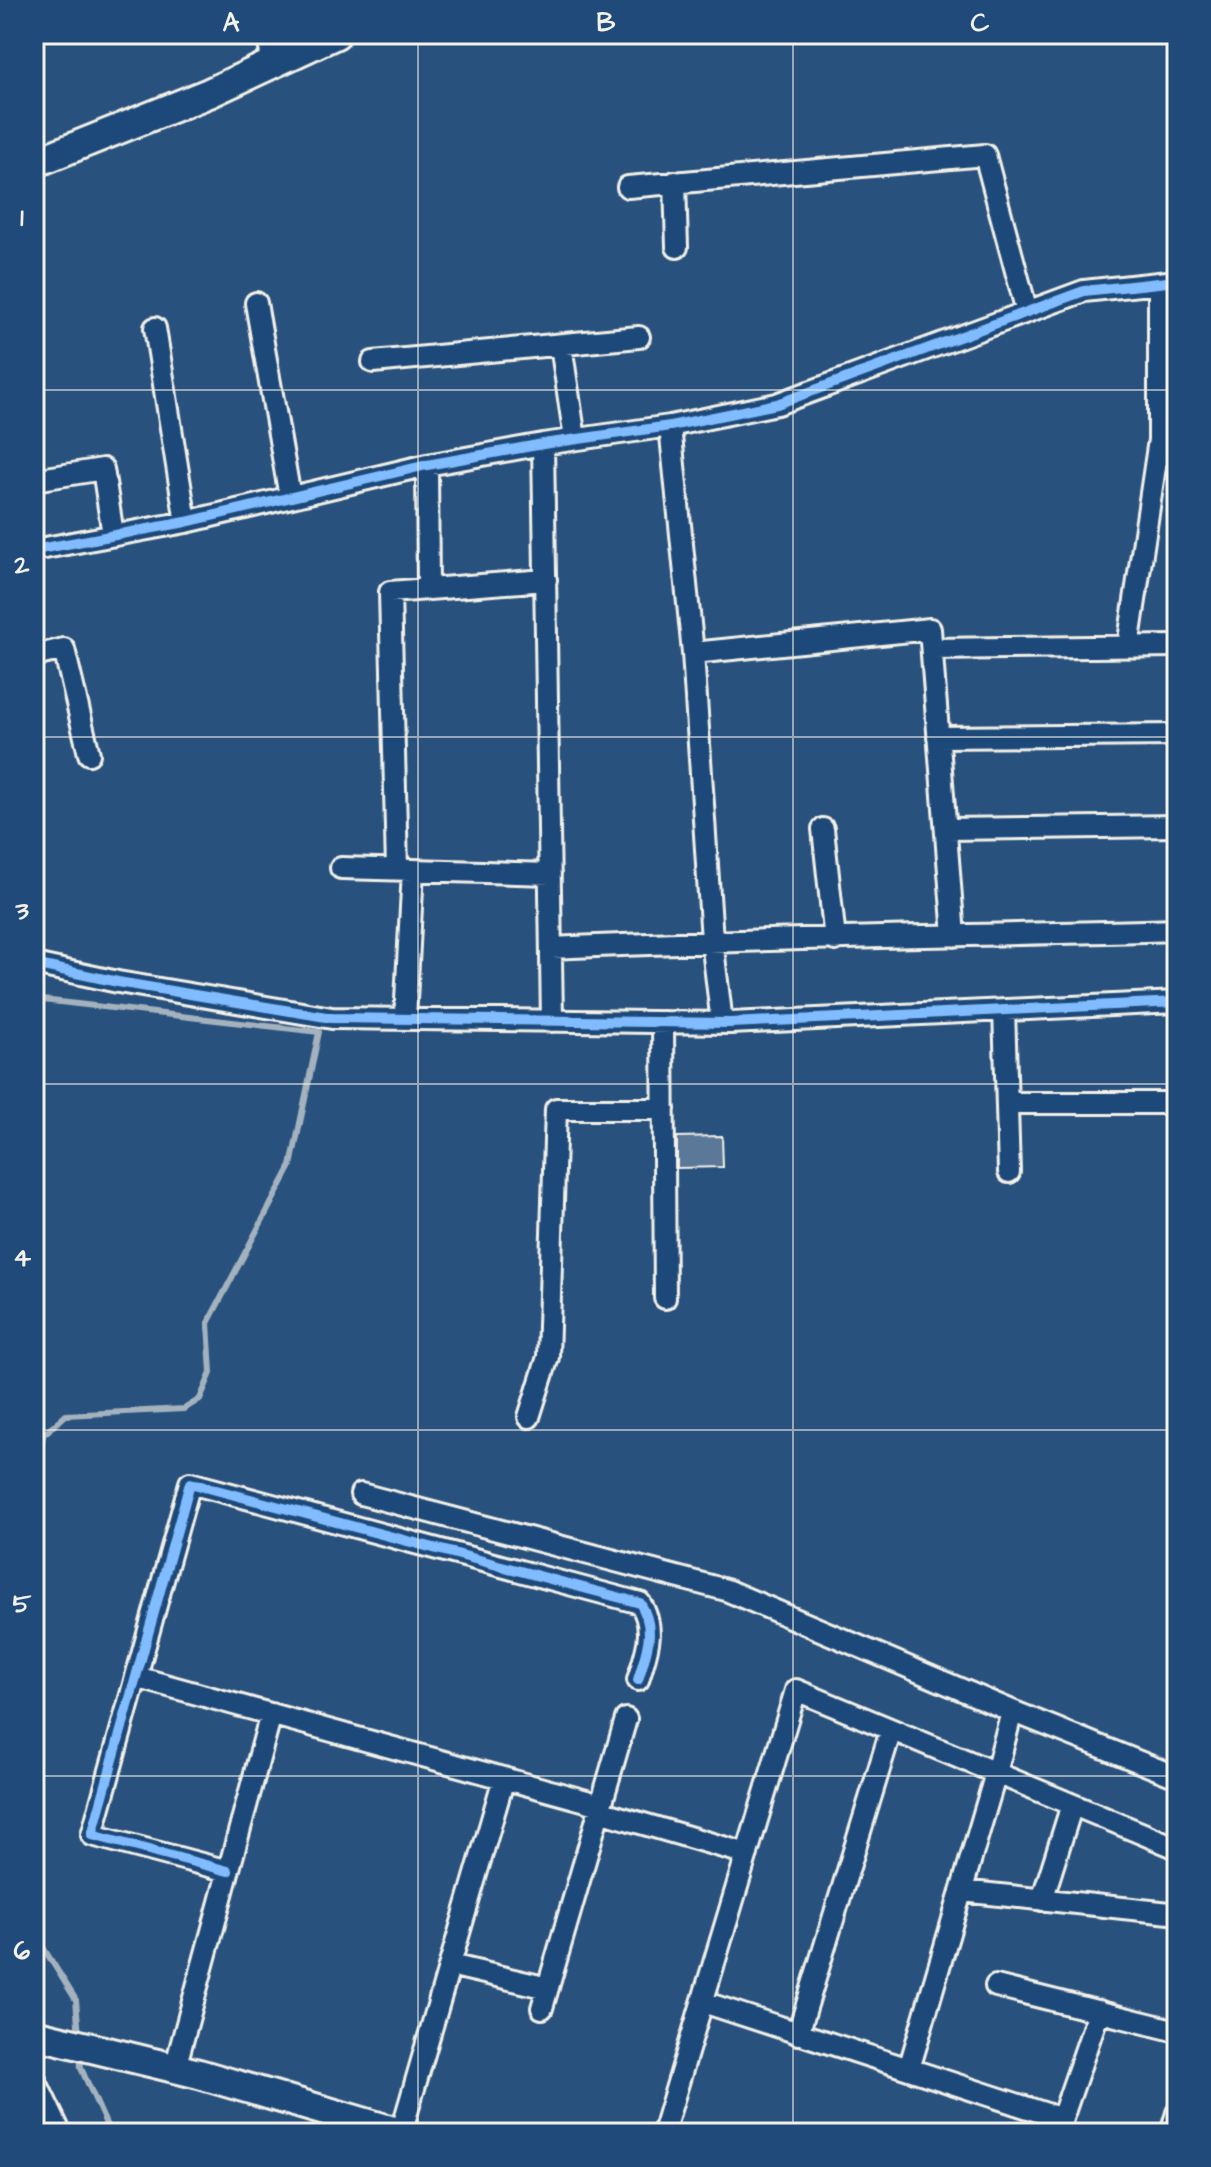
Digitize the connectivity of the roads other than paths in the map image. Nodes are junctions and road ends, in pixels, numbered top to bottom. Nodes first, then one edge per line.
1 (267, 34) edge
2 (336, 34) edge
3 (273, 63) junction
4 (34, 163) edge
5 (675, 182) junction
6 (628, 187) dead end
7 (677, 247) dead end
8 (1168, 282) edge
9 (256, 303) dead end
10 (1027, 312) junction
11 (155, 328) dead end
12 (639, 337) dead end
13 (561, 345) junction
14 (373, 362) dead end
15 (670, 426) junction
16 (575, 439) junction
17 (543, 444) junction
18 (427, 465) junction
19 (34, 480) edge
20 (290, 497) junction
21 (186, 522) junction
22 (113, 535) junction
23 (34, 550) edge
24 (546, 580) junction
25 (428, 589) junction
26 (1177, 646) edge
27 (1128, 647) junction
28 (932, 649) junction
29 (693, 653) junction
30 (34, 656) edge
31 (1177, 735) edge
32 (938, 737) junction
33 (89, 754) dead end
34 (1177, 826) edge
35 (823, 829) dead end
36 (946, 829) junction
37 (341, 868) dead end
38 (405, 869) junction
39 (550, 874) junction
40 (1177, 930) edge
41 (954, 936) junction
42 (712, 940) junction
43 (835, 940) junction
44 (551, 948) junction
45 (34, 964) edge
46 (1177, 1002) edge
47 (1004, 1010) junction
48 (405, 1019) junction
49 (552, 1021) junction
50 (663, 1022) junction
51 (722, 1023) junction
52 (1007, 1103) junction
53 (1177, 1103) edge
54 (664, 1109) junction
55 (1009, 1172) dead end
56 (665, 1298) dead end
57 (529, 1417) dead end
58 (361, 1494) dead end
59 (136, 1677) junction
60 (638, 1680) dead end
61 (1012, 1711) junction
62 (271, 1714) junction
63 (626, 1719) dead end
64 (891, 1730) junction
65 (996, 1773) junction
66 (1177, 1777) edge
67 (504, 1778) junction
68 (1072, 1805) junction
69 (600, 1808) junction
70 (1177, 1848) edge
71 (747, 1854) junction
72 (228, 1871) junction
73 (962, 1891) junction
74 (1042, 1900) junction
75 (1170, 1913) dead end
76 (450, 1965) junction
77 (996, 1986) dead end
78 (548, 1988) junction
79 (703, 2002) junction
80 (542, 2008) dead end
81 (1099, 2011) junction
82 (1177, 2031) edge
83 (798, 2034) junction
84 (41, 2036) edge
85 (175, 2068) junction
86 (909, 2069) junction
87 (34, 2078) edge
88 (1177, 2113) edge
89 (1059, 2126) edge
90 (57, 2133) edge
91 (400, 2133) edge
92 (663, 2133) edge
93 (1171, 2133) edge

1 - 3 street
2 - 3 street
3 - 4 street
5 - 6 street
5 - 7 street
5 - 10 street
8 - 10 street
8 - 27 street
9 - 20 street
10 - 15 street
11 - 21 street
12 - 13 street
13 - 14 street
13 - 16 street
15 - 16 street
15 - 29 street
16 - 17 street
17 - 18 street
17 - 24 street
18 - 20 street
18 - 25 street
19 - 22 street
20 - 21 street
21 - 22 street
22 - 23 street
24 - 25 street
24 - 39 street
25 - 38 street
26 - 27 street
27 - 28 street
28 - 29 street
28 - 32 street
29 - 42 street
30 - 33 street
31 - 32 street
32 - 36 street
34 - 36 street
35 - 43 street
36 - 41 street
37 - 38 street
38 - 39 street
38 - 48 street
39 - 44 street
40 - 41 street
41 - 43 street
42 - 43 street
42 - 44 street
42 - 51 street
44 - 49 street
45 - 48 street
46 - 47 street
47 - 51 street
47 - 52 street
48 - 49 street
49 - 50 street
50 - 51 street
50 - 54 street
52 - 53 street
52 - 55 street
54 - 56 street
54 - 57 street
58 - 61 street
59 - 60 street
59 - 62 street
59 - 72 street
61 - 65 street
61 - 66 street
62 - 67 street
62 - 72 street
63 - 69 street
64 - 65 street
64 - 71 street
64 - 83 street
65 - 68 street
65 - 73 street
67 - 69 street
67 - 76 street
68 - 70 street
68 - 74 street
69 - 71 street
69 - 78 street
71 - 79 street
72 - 85 street
73 - 74 street
73 - 86 street
74 - 75 street
76 - 78 street
76 - 91 street
77 - 81 street
78 - 80 street
79 - 83 street
79 - 92 street
81 - 82 street
81 - 89 street
83 - 86 street
84 - 85 street
85 - 91 street
86 - 89 street
87 - 90 street
88 - 93 street

